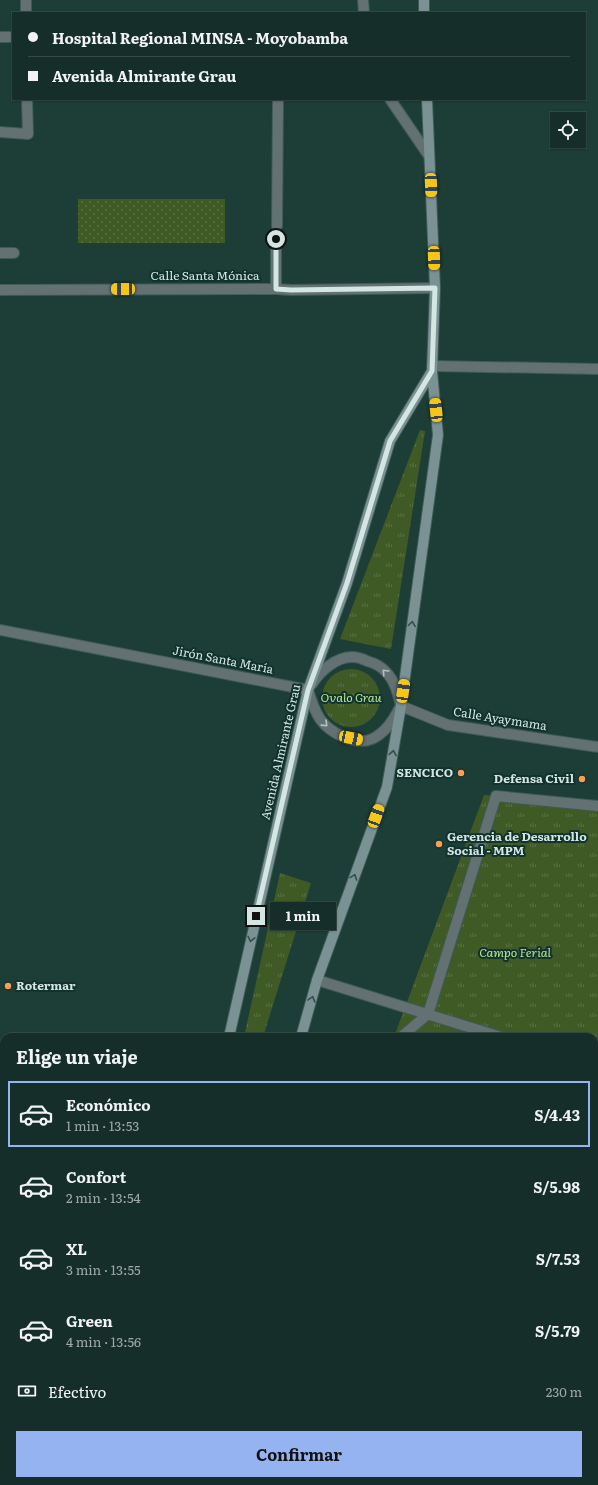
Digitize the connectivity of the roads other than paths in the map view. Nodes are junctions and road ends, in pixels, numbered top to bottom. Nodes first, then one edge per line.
1 (26, 0) edge
2 (363, 0) edge
3 (424, 0) edge
4 (26, 12) edge
5 (364, 12) edge
6 (424, 12) edge
7 (12, 36) edge
8 (0, 37) edge
9 (27, 100) edge
10 (278, 100) edge
11 (391, 100) edge
12 (427, 100) edge
13 (0, 132) edge
14 (430, 156) junction
15 (277, 226) dead end
16 (276, 239) dead end
17 (14, 253) dead end
18 (0, 254) edge
19 (435, 288) junction
20 (276, 289) junction
21 (0, 290) edge
22 (432, 369) junction
23 (598, 369) edge
24 (0, 630) edge
25 (308, 690) junction
26 (401, 706) junction
27 (598, 747) edge
28 (598, 806) edge
29 (317, 980) junction
30 (428, 1014) junction
31 (229, 1033) edge
32 (302, 1033) edge
33 (406, 1033) edge
34 (488, 1033) edge

1 - 4 street
2 - 5 street
3 - 6 main road
7 - 8 street
9 - 13 street
10 - 15 street
11 - 14 street
12 - 14 main road, Avenida Almirante Grau
14 - 19 main road, Avenida Almirante Grau
16 - 20 street
17 - 18 street
19 - 20 street, Calle Santa Mónica
19 - 22 main road, Avenida Almirante Grau
20 - 21 street, Calle Santa Mónica
22 - 23 street
22 - 25 main road, Avenida Almirante Grau
26 -> 22 main road, Avenida Almirante Grau
24 - 25 street, Jirón Santa María
26 -> 25 street
25 -> 26 street
25 -> 31 main road, Avenida Almirante Grau
26 - 27 street, Calle Ayaymama
29 -> 26 main road, Avenida Almirante Grau
28 - 30 street
29 - 30 street
32 -> 29 main road, Avenida Almirante Grau
30 - 33 street
30 - 34 street

